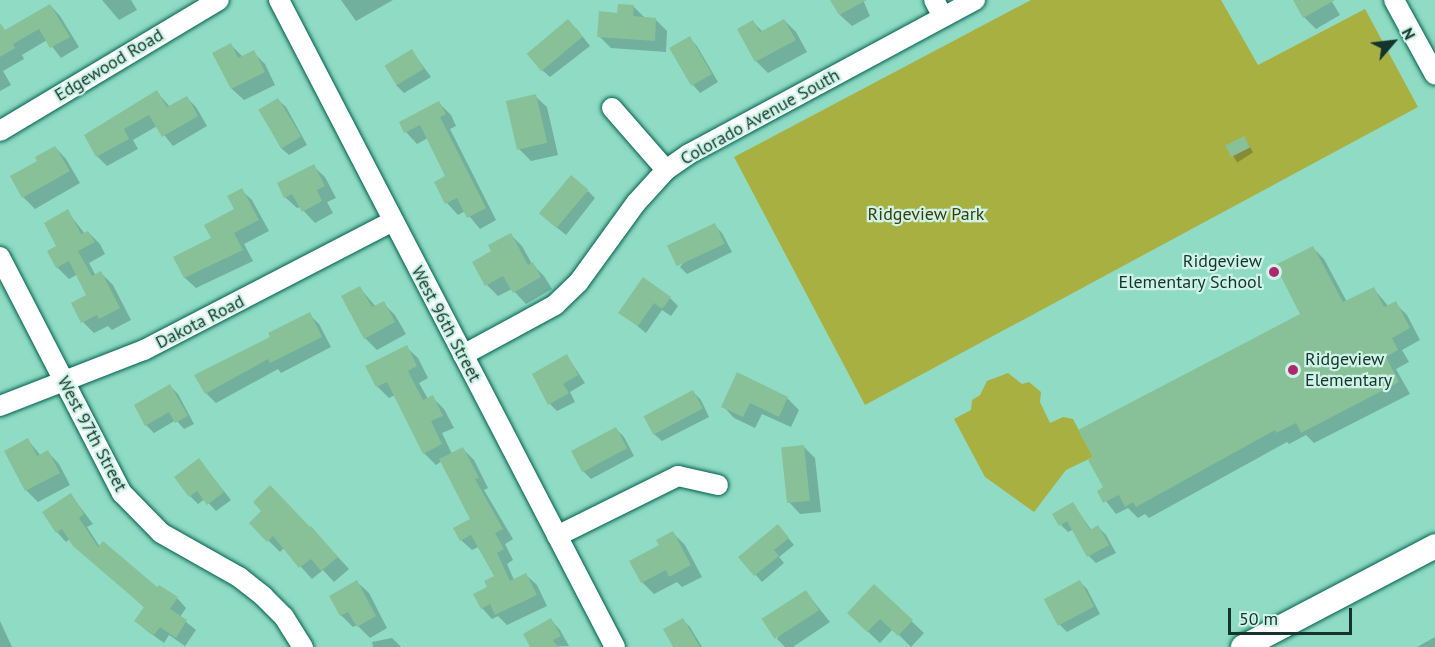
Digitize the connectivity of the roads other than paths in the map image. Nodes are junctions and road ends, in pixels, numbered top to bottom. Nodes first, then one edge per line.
1 (219, 0) edge
2 (279, 0) edge
3 (975, 0) edge
4 (1395, 0) edge
5 (939, 9) edge
6 (1435, 75) edge
7 (612, 108) dead end
8 (0, 131) edge
9 (666, 170) junction
10 (393, 221) junction
11 (0, 257) edge
12 (463, 355) junction
13 (63, 381) junction
14 (0, 406) edge
15 (718, 485) dead end
16 (557, 536) junction
17 (1435, 546) edge
18 (303, 647) edge
19 (615, 647) edge
20 (1243, 647) edge

1 - 8 street, Edgewood Road
2 - 10 street, West 96th Street
3 - 5 street, Colorado Avenue South
4 - 6 street
5 - 9 street, Colorado Avenue South
7 - 9 street
9 - 12 street, Colorado Avenue South
10 - 12 street, West 96th Street
10 - 13 street, Dakota Road
11 - 13 street, West 97th Street
12 - 16 street, West 96th Street
13 - 14 street, Dakota Road
13 - 18 street, West 97th Street
15 - 16 street
16 - 19 street, West 96th Street
17 - 20 street

